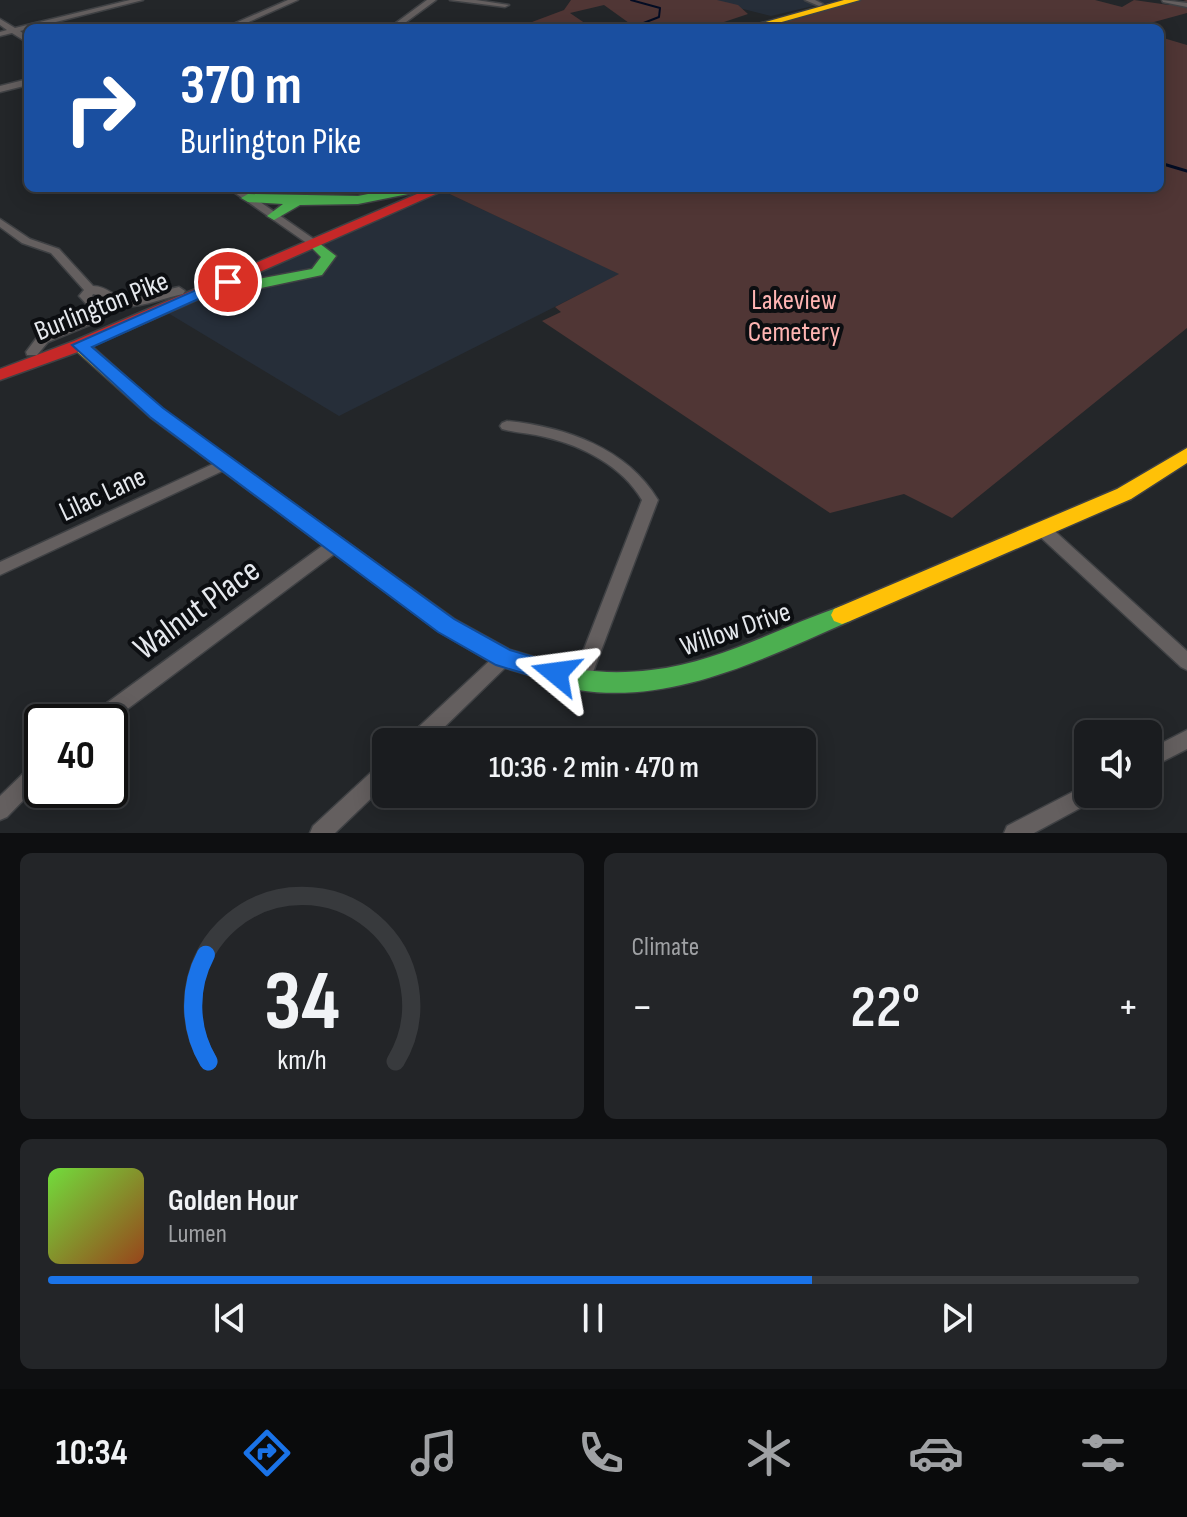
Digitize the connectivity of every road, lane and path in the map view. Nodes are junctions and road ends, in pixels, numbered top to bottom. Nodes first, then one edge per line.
1 (139, 0) edge
2 (294, 0) edge
3 (432, 0) edge
4 (454, 0) edge
5 (838, 0) edge
6 (855, 0) edge
7 (1166, 0) edge
8 (814, 2) edge
9 (505, 5) dead end
10 (1187, 5) edge
11 (0, 21) edge
12 (42, 24) edge
13 (237, 24) edge
14 (399, 24) edge
15 (745, 24) edge
16 (764, 24) edge
17 (24, 29) edge
18 (14, 31) junction
19 (0, 34) edge
20 (24, 38) edge
21 (24, 83) edge
22 (0, 89) edge
23 (399, 192) edge
24 (408, 192) edge
25 (432, 192) edge
26 (240, 193) edge
27 (297, 201) junction
28 (274, 216) junction
29 (0, 222) edge
30 (309, 240) junction
31 (90, 290) junction
32 (179, 291) junction
33 (199, 294) junction
34 (80, 345) junction
35 (32, 352) junction
36 (0, 365) edge
37 (0, 375) edge
38 (507, 426) dead end
39 (1187, 454) edge
40 (226, 463) junction
41 (1042, 529) junction
42 (335, 545) junction
43 (0, 569) edge
44 (504, 658) junction
45 (1187, 662) edge
46 (581, 680) junction
47 (120, 704) edge
48 (431, 728) edge
49 (1187, 739) edge
50 (1162, 752) edge
51 (372, 784) edge
52 (24, 786) edge
53 (1074, 801) edge
54 (0, 810) edge
55 (320, 833) edge
56 (1014, 833) edge

1 - 12 street
2 - 13 street
3 - 14 street
4 - 9 street
5 - 8 main road
6 - 16 main road
7 - 10 street
8 - 15 main road
11 - 18 street
17 - 18 street
18 - 19 street
18 - 20 street
21 - 22 street
23 - 27 main road
24 - 30 main road, Burlington Pike
25 - 30 main road, Burlington Pike
26 - 27 main road
26 - 28 street
27 - 28 main road
28 - 30 street
29 - 31 street
30 - 32 main road, Burlington Pike
30 - 33 main road, Burlington Pike
30 - 33 main road
31 - 32 street
31 - 35 street
32 - 35 main road, Burlington Pike
33 - 34 main road, Burlington Pike
34 - 37 main road, Burlington Pike
34 - 40 main road, Willow Drive
35 - 36 main road, Burlington Pike
38 - 46 street
39 - 41 main road, Willow Drive
40 - 42 main road, Willow Drive
40 - 43 street, Lilac Lane
41 - 45 street
41 - 46 main road, Willow Drive
42 - 44 main road, Willow Drive
42 - 47 street, Walnut Place
44 - 46 main road, Willow Drive
44 - 48 street
49 - 50 street
51 - 55 street
52 - 54 street
53 - 56 street

